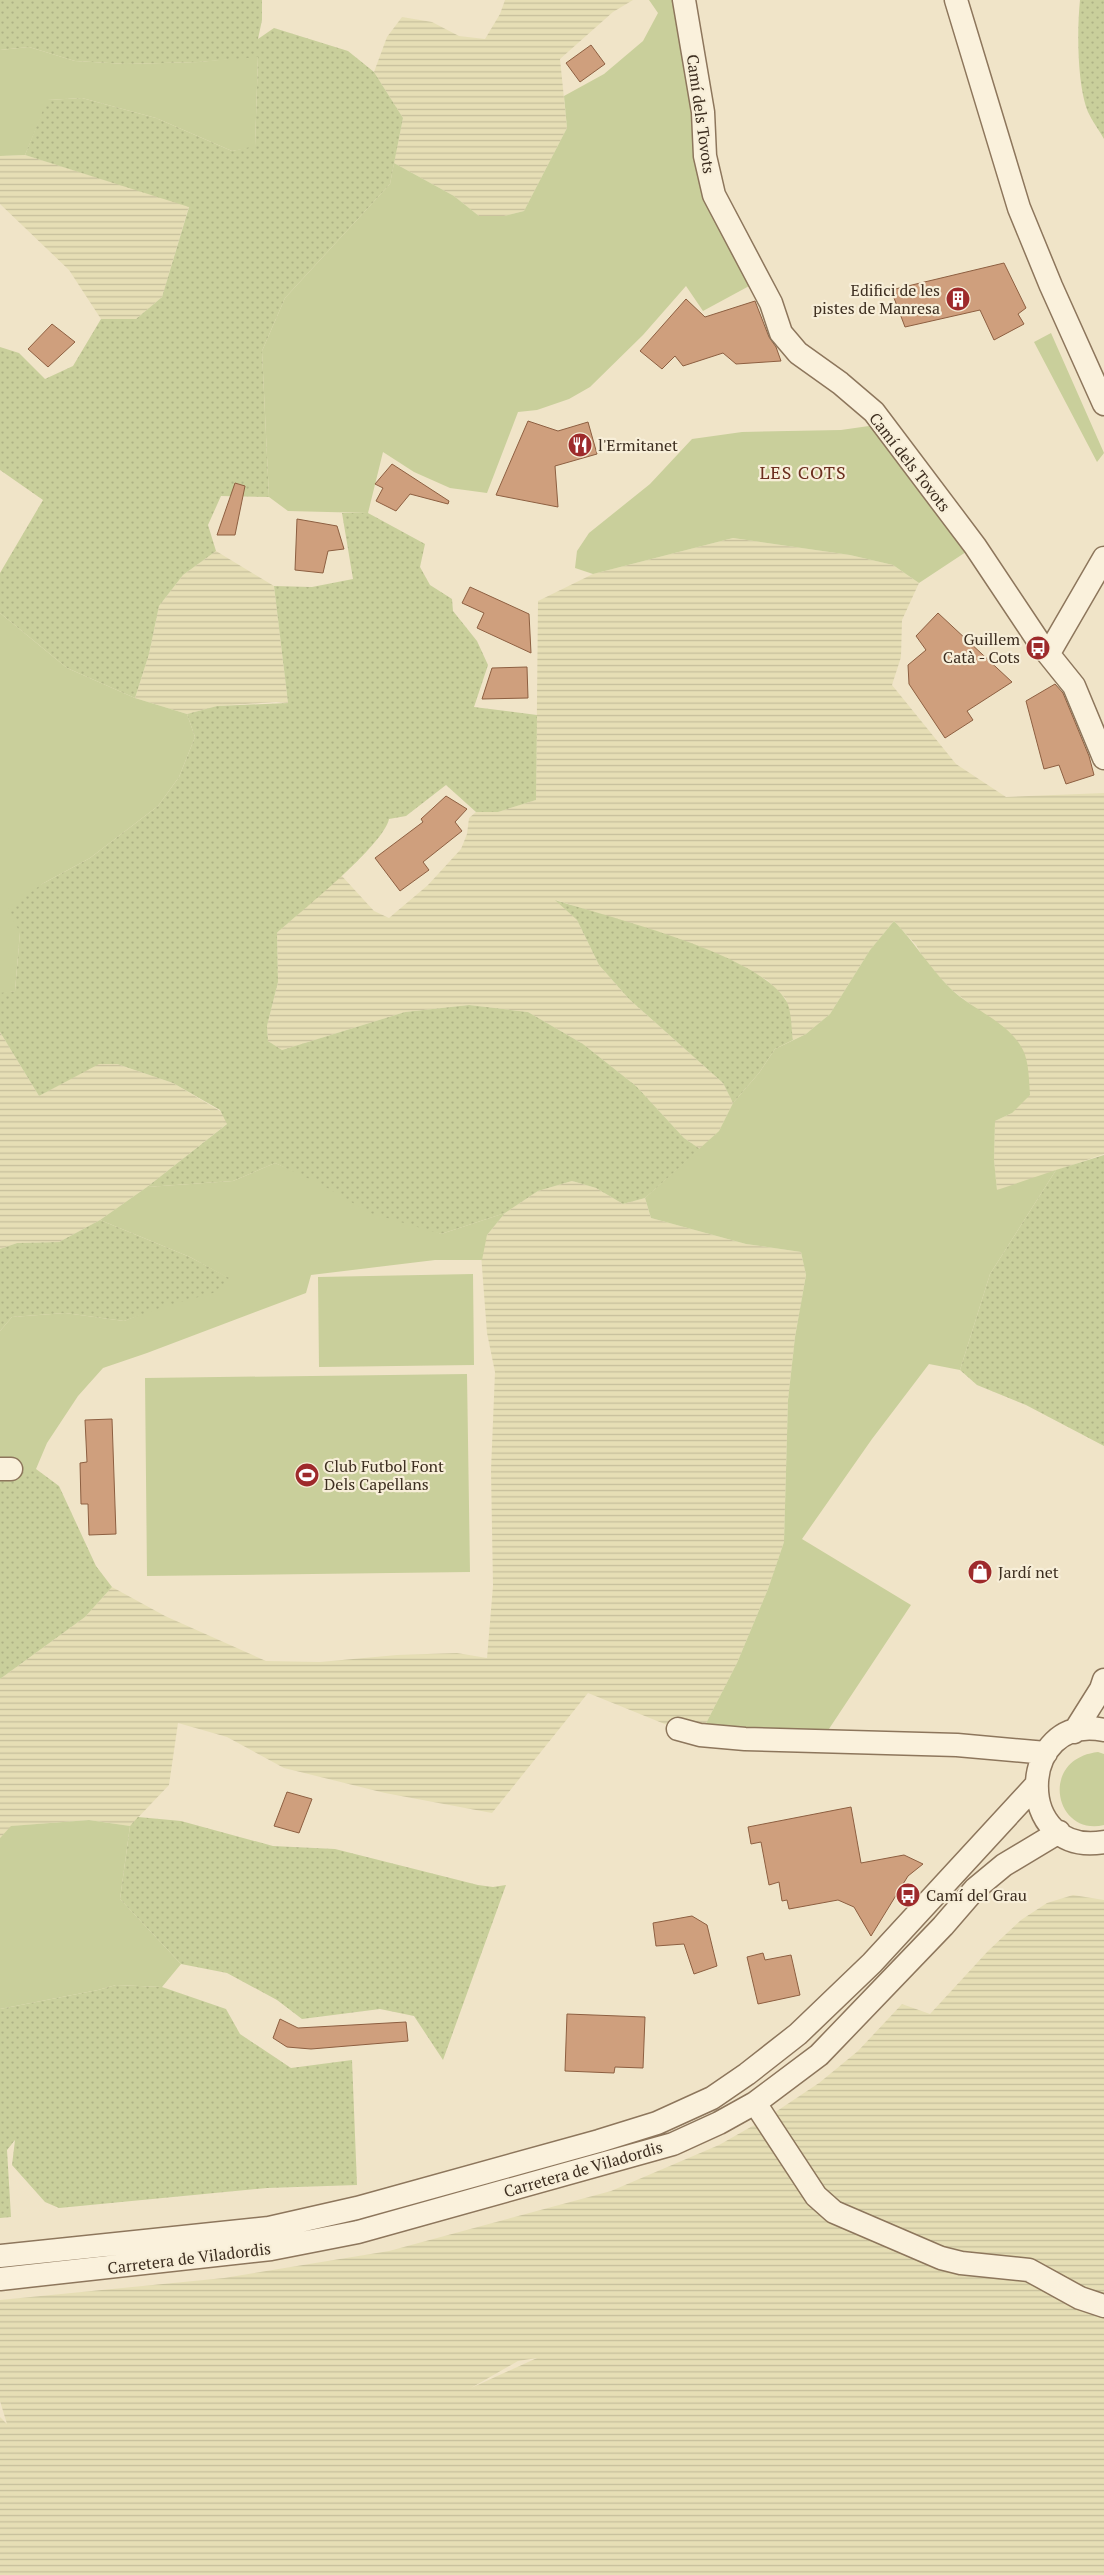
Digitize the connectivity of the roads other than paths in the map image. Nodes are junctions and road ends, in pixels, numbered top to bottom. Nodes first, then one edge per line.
1 (684, 0) edge
2 (956, 0) edge
3 (1104, 404) edge
4 (1104, 558) edge
5 (1050, 653) junction
6 (1104, 758) edge
7 (1104, 1680) edge
8 (678, 1729) dead end
9 (1104, 1730) edge
10 (1074, 1732) junction
11 (1046, 1753) junction
12 (1035, 1786) junction
13 (1059, 1832) junction
14 (1103, 1846) edge
15 (755, 2103) junction
16 (0, 2256) edge
17 (0, 2279) edge
18 (1104, 2306) edge

1 - 5 street, Camí dels Tovots
2 - 3 street
4 - 5 street
5 - 6 street, Camí dels Tovots
7 - 10 street
8 - 11 street
9 - 10 street
10 - 11 street
11 - 12 street
12 - 13 street
12 - 16 street, Carretera de Viladordis
13 - 14 street
13 - 15 street, Carretera de Viladordis
15 - 17 street, Carretera de Viladordis
15 - 18 street

